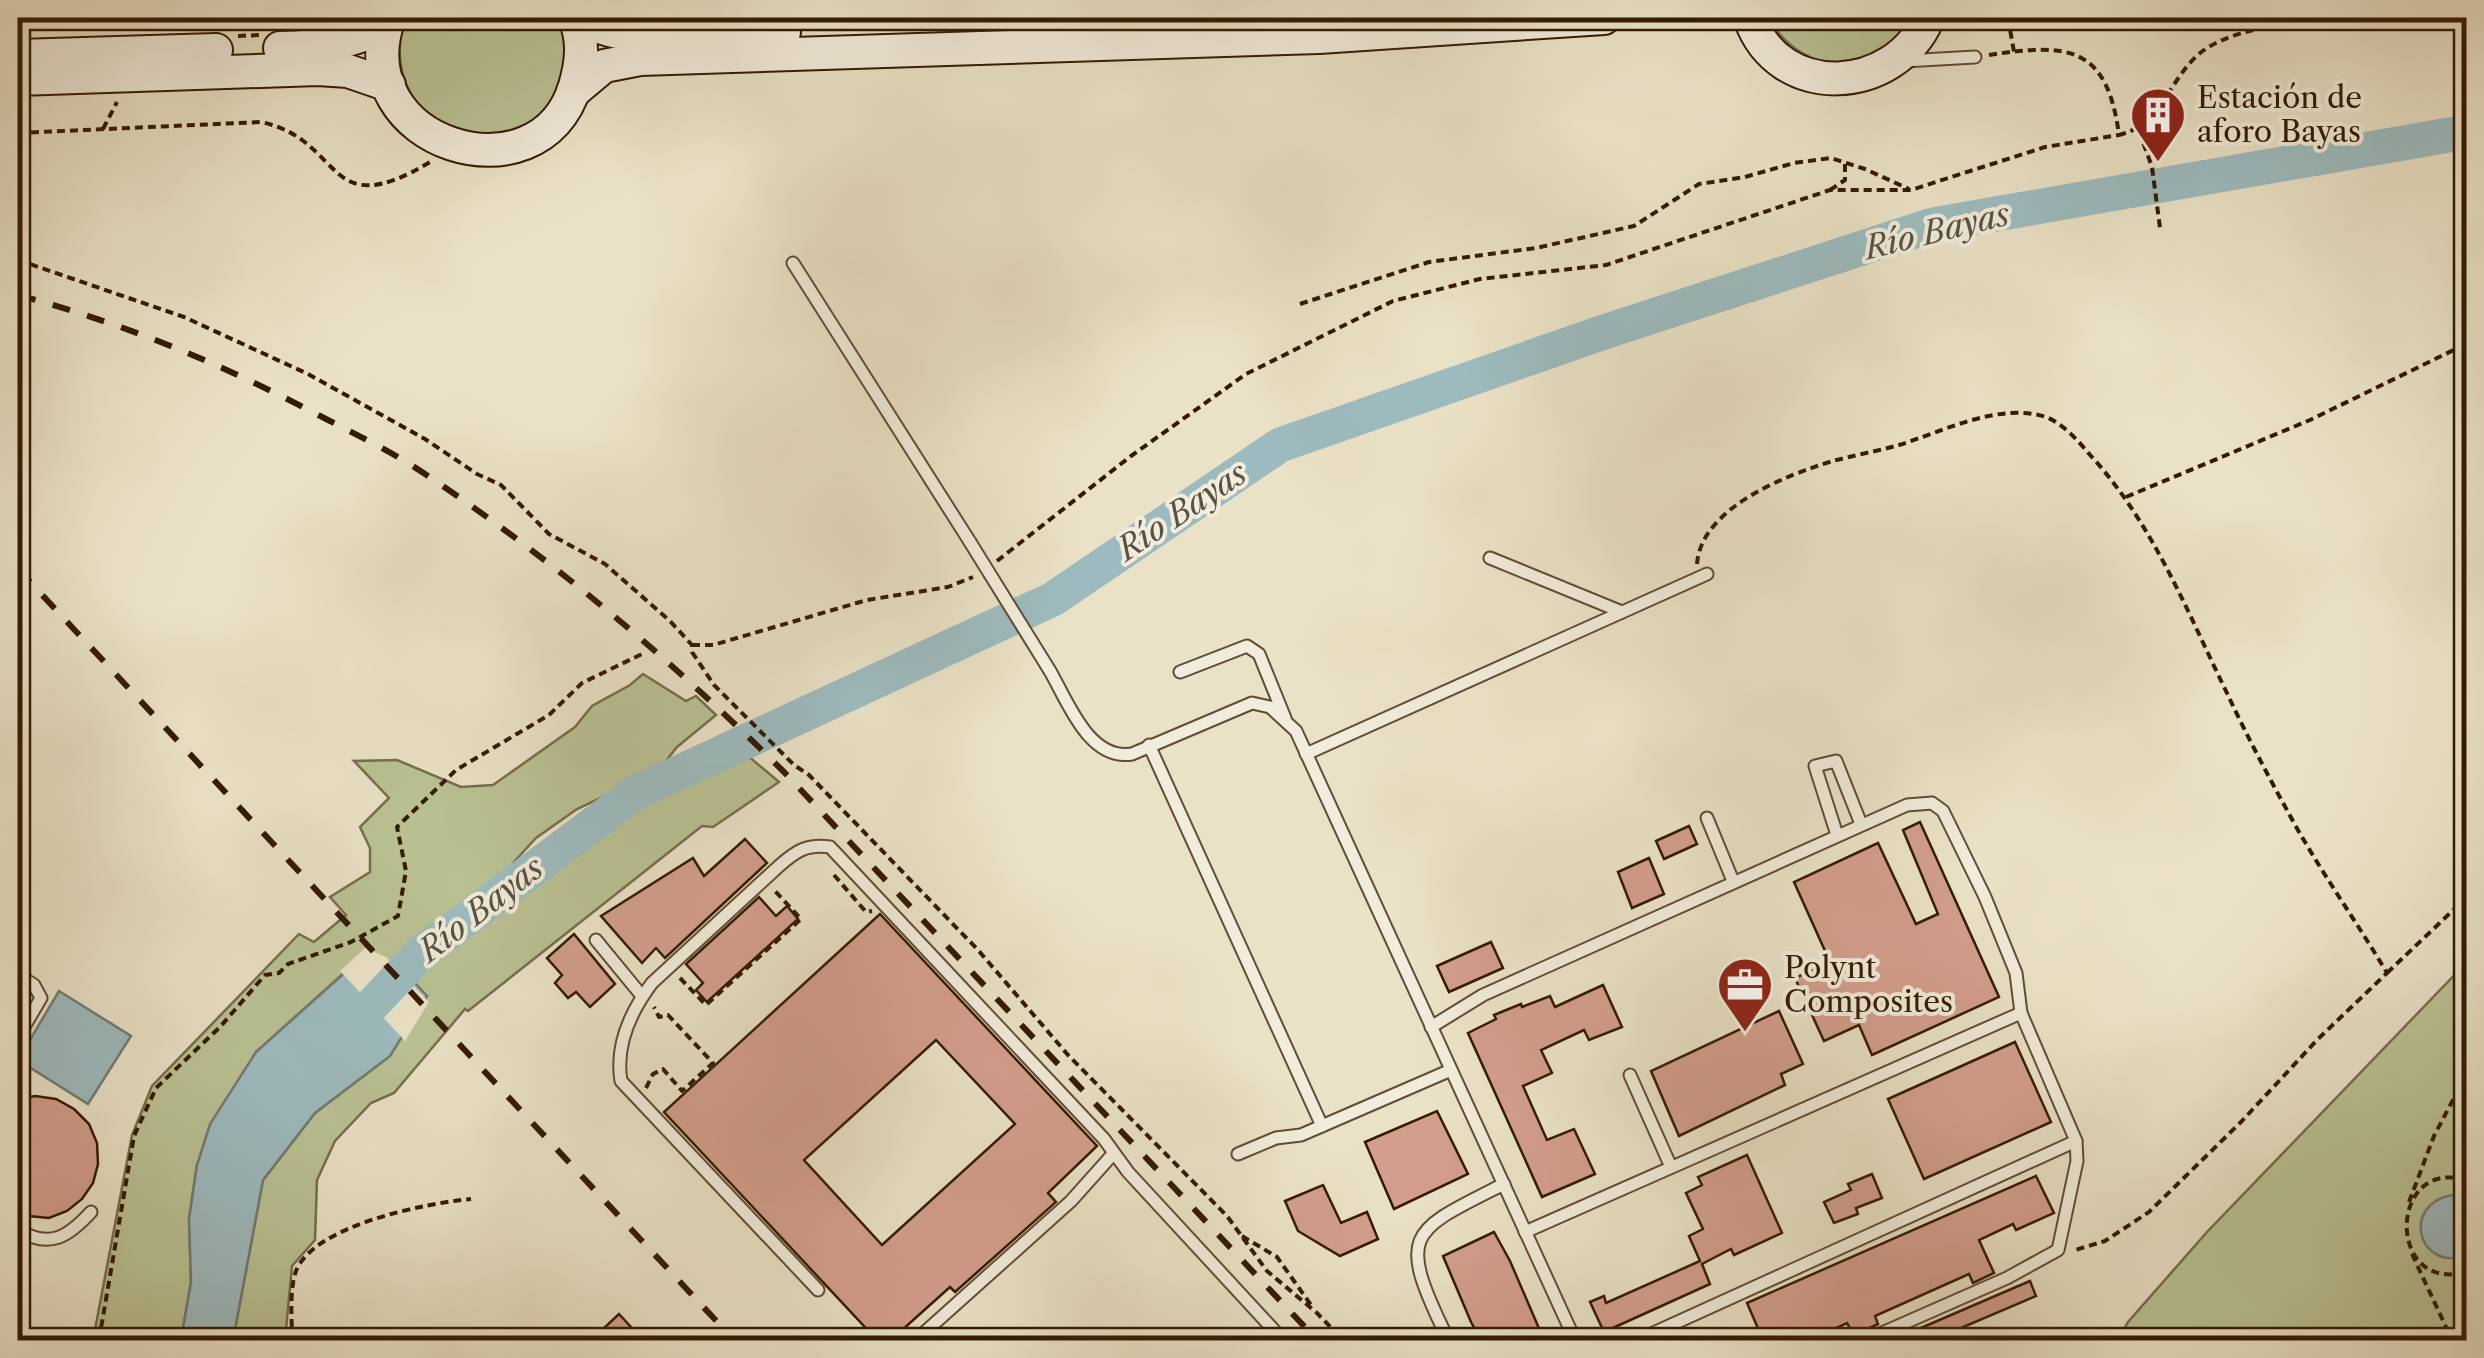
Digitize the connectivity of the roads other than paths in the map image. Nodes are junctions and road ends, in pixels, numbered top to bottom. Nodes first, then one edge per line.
1 (575, 18) edge
2 (584, 18) edge
3 (1234, 18) edge
4 (1604, 18) edge
5 (1928, 18) edge
6 (1746, 20) edge
7 (388, 21) edge
8 (18, 56) edge
9 (1975, 57) road end
10 (1894, 62) junction
11 (18, 78) edge
12 (389, 85) junction
13 (574, 92) junction
14 (793, 263) dead end
15 (1490, 558) dead end
16 (1701, 576) road end
17 (1622, 612) junction
18 (1180, 672) dead end
19 (1285, 718) junction
20 (1149, 745) junction
21 (1306, 754) junction
22 (1708, 818) dead end
23 (1860, 824) junction
24 (1838, 834) junction
25 (1733, 881) junction
26 (596, 940) dead end
27 (18, 975) edge
28 (642, 996) junction
29 (2020, 1013) junction
30 (1431, 1027) junction
31 (18, 1036) edge
32 (1451, 1070) junction
33 (1630, 1075) dead end
34 (1322, 1126) junction
35 (2076, 1141) junction
36 (1113, 1154) junction
37 (1238, 1154) dead end
38 (1670, 1167) junction
39 (1504, 1184) junction
40 (91, 1212) dead end
41 (18, 1230) edge
42 (1525, 1232) junction
43 (818, 1290) dead end
44 (1445, 1332) dead end
45 (916, 1340) edge
46 (1283, 1340) edge
47 (1575, 1340) edge
48 (1638, 1340) edge
49 (1866, 1340) edge

1 - 13 street
2 - 3 street
4 - 13 street
5 - 10 street
6 - 10 street
7 - 8 street
7 - 12 street
9 - 10 lane
11 - 12 street
12 - 13 street
14 - 20 lane, bridge
15 - 17 lane
16 - 17 lane
17 - 21 lane
18 - 19 lane
19 - 20 lane
19 - 21 lane
20 - 34 lane
21 - 30 lane
22 - 25 lane
23 - 24 lane
23 - 24 lane
23 - 29 lane
24 - 25 lane
25 - 30 lane
26 - 28 lane
27 - 31 lane
28 - 36 lane
28 - 43 lane
29 - 35 lane
29 - 38 lane
30 - 32 lane
32 - 34 lane
32 - 39 lane
33 - 38 lane
34 - 37 lane
35 - 48 lane
35 - 49 lane
36 - 45 lane
36 - 46 lane
38 - 42 lane
39 - 42 lane
39 - 44 lane
40 - 41 lane
42 - 47 lane

